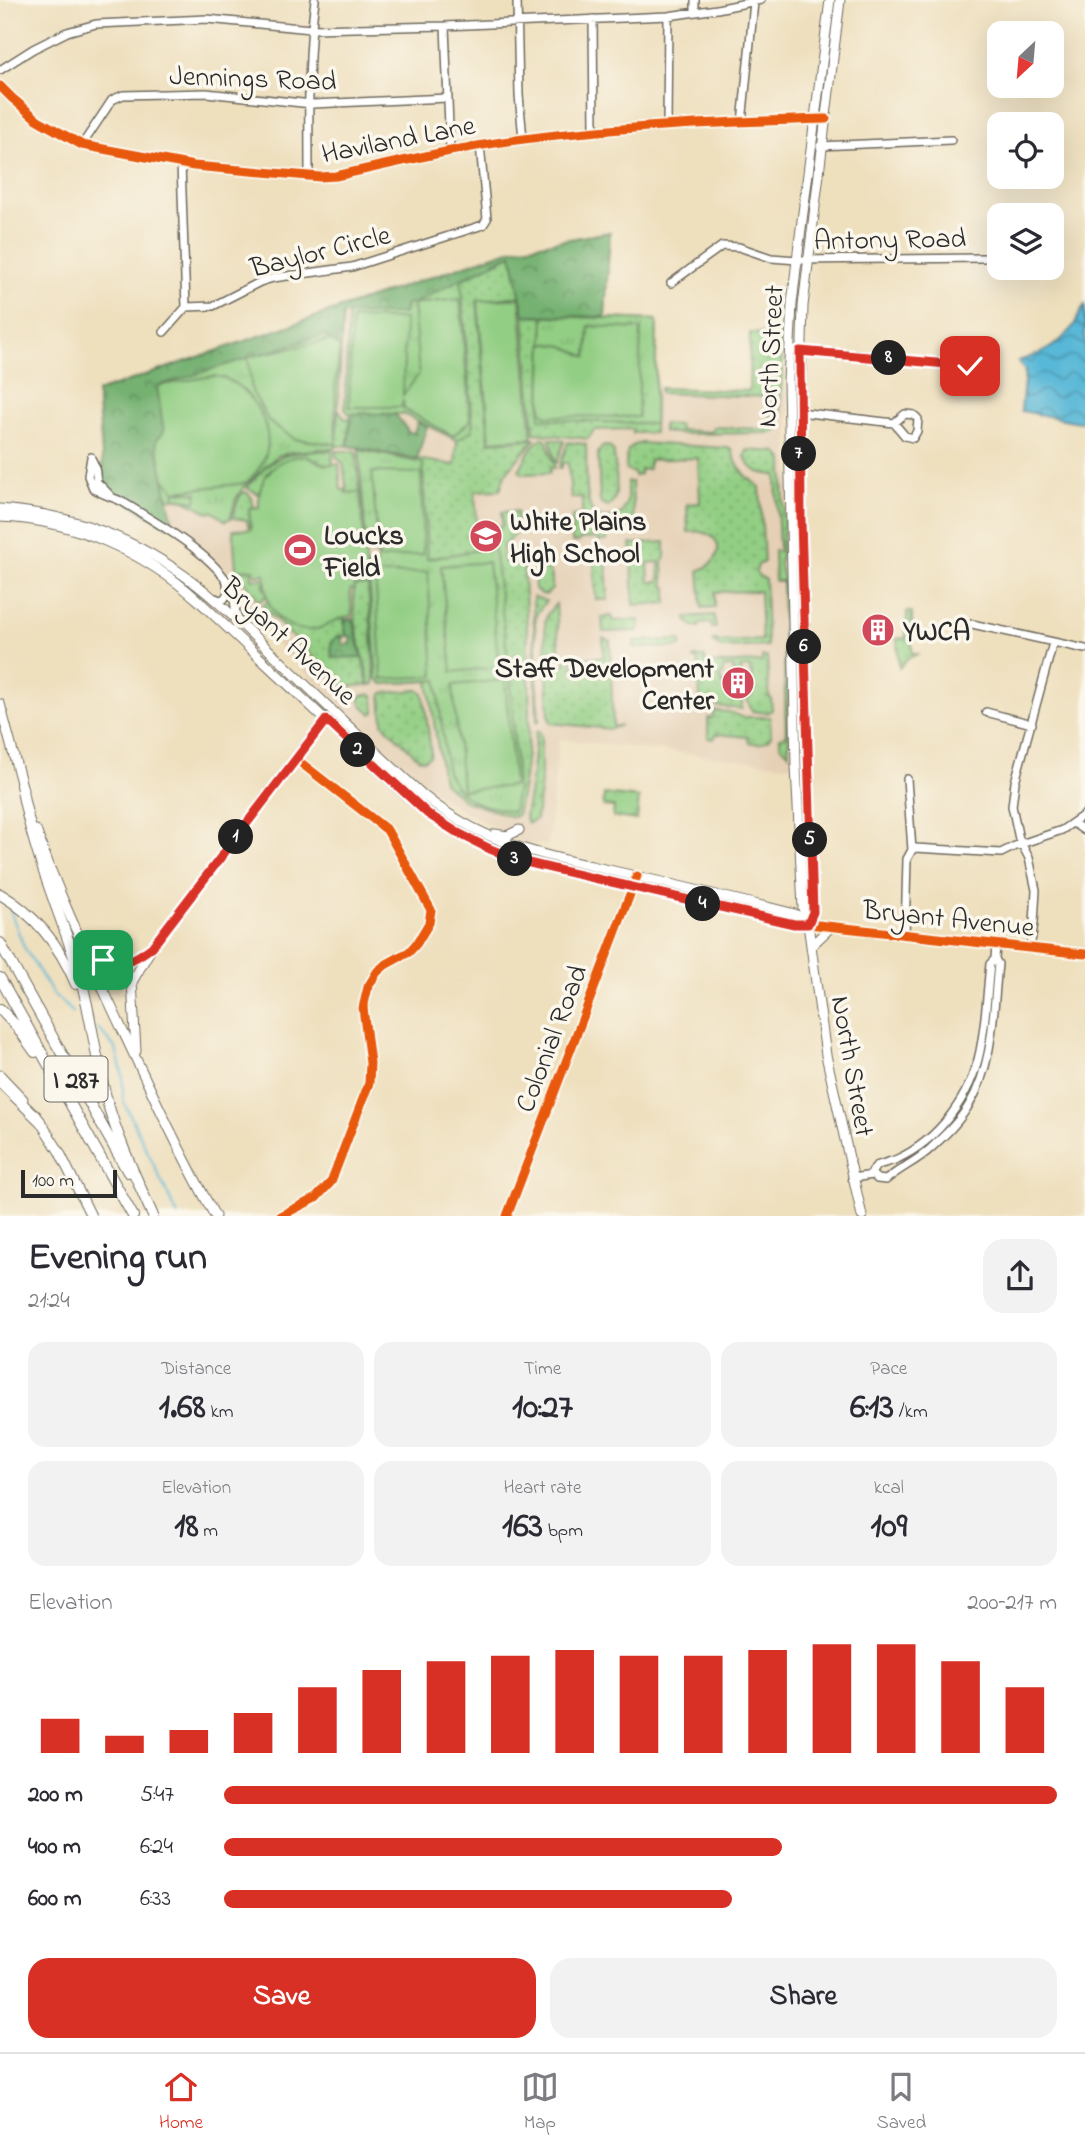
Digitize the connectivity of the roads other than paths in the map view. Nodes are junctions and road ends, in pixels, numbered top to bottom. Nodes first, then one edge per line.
1 (315, 0) edge
2 (517, 0) edge
3 (695, 0) edge
4 (830, 0) edge
5 (840, 0) edge
6 (757, 1) edge
7 (695, 12) junction
8 (668, 16) junction
9 (593, 19) junction
10 (517, 22) junction
11 (445, 26) junction
12 (311, 29) junction
13 (0, 70) edge
14 (0, 86) edge
15 (448, 98) junction
16 (309, 103) junction
17 (821, 120) junction
18 (742, 123) junction
19 (667, 127) junction
20 (594, 131) junction
21 (523, 139) junction
22 (951, 141) dead end
23 (82, 145) junction
24 (480, 145) junction
25 (812, 146) junction
26 (823, 146) junction
27 (450, 151) junction
28 (181, 164) junction
29 (310, 177) junction
30 (984, 258) dead end
31 (797, 260) junction
32 (808, 260) junction
33 (671, 283) dead end
34 (186, 307) junction
35 (164, 332) dead end
36 (789, 350) junction
37 (800, 351) junction
38 (970, 366) dead end
39 (799, 412) junction
40 (894, 423) dead end
41 (110, 495) junction
42 (0, 509) edge
43 (0, 517) edge
44 (227, 583) junction
45 (207, 594) junction
46 (240, 624) junction
47 (972, 624) dead end
48 (1053, 643) junction
49 (1085, 649) edge
50 (0, 704) edge
51 (986, 712) dead end
52 (329, 715) junction
53 (1032, 724) junction
54 (296, 759) junction
55 (907, 779) dead end
56 (21, 785) junction
57 (418, 790) junction
58 (1085, 814) edge
59 (1073, 823) junction
60 (519, 830) dead end
61 (1085, 831) edge
62 (1021, 844) junction
63 (912, 850) junction
64 (637, 876) junction
65 (633, 888) junction
66 (0, 894) edge
67 (808, 924) junction
68 (831, 927) junction
69 (905, 936) junction
70 (0, 943) edge
71 (996, 945) junction
72 (811, 946) junction
73 (152, 947) junction
74 (85, 948) junction
75 (1030, 948) junction
76 (1085, 954) edge
77 (0, 978) edge
78 (0, 1009) edge
79 (94, 1048) junction
80 (984, 1051) junction
81 (139, 1066) junction
82 (0, 1075) edge
83 (0, 1082) edge
84 (68, 1100) junction
85 (40, 1121) junction
86 (946, 1121) junction
87 (953, 1127) junction
88 (896, 1160) junction
89 (900, 1168) junction
90 (873, 1175) junction
91 (852, 1178) junction
92 (91, 1216) edge
93 (133, 1216) edge
94 (153, 1216) edge
95 (215, 1216) edge
96 (280, 1216) edge
97 (507, 1216) edge
98 (862, 1216) edge

1 - 12 street
2 - 10 street
3 - 7 street
4 - 17 main road, North Street
5 - 17 main road, North Street
6 - 7 street
6 - 18 street
7 - 8 street
8 - 9 street
8 - 19 street
9 - 10 street
9 - 20 street
10 - 11 street
10 - 21 street
11 - 12 street
11 - 15 street
12 - 13 street
12 - 16 street
14 - 23 street, Haviland Lane
15 - 16 street, Jennings Road
15 - 27 street
16 - 23 street, Jennings Road
16 - 29 street
17 - 18 street, Haviland Lane
17 - 25 main road, North Street
17 - 26 main road, North Street
18 - 19 street, Haviland Lane
19 - 20 street, Haviland Lane
20 - 21 street, Haviland Lane
21 - 24 street, Haviland Lane
22 - 26 street
23 - 28 street, Haviland Lane
24 - 27 street, Haviland Lane
24 - 34 street, Baylor Circle
25 - 26 street
25 - 31 main road, North Street
26 - 32 main road, North Street
27 - 29 street, Haviland Lane
28 - 29 street, Haviland Lane
28 - 34 street
30 - 32 street, Antony Road
31 - 32 street, Antony Road
31 - 33 street, Antony Road
31 - 36 main road, North Street
32 - 37 main road, North Street
34 - 35 street
36 - 37 street
36 - 67 main road, North Street
37 - 38 street
37 - 39 main road, North Street
39 - 40 street
39 - 67 main road, North Street
41 - 41 street
41 - 44 street
42 - 45 main road, Bryant Avenue
43 - 52 main road, Bryant Avenue
44 - 45 street
44 - 46 street
45 - 46 main road, Bryant Avenue
46 - 52 main road, Bryant Avenue
47 - 48 street
48 - 49 street
48 - 53 street
50 - 56 main road
51 - 53 street
52 - 54 street
52 - 57 main road, Bryant Avenue
52 - 65 main road, Bryant Avenue
53 - 62 street
54 - 73 street
54 - 96 street
55 - 63 street
56 - 74 main road
56 - 79 highway
57 - 60 main road
57 - 64 main road, Bryant Avenue
58 - 59 street
59 - 61 street
59 - 62 street
62 - 63 street
62 - 75 street
63 - 69 street
64 - 65 street, Colonial Road
64 - 67 main road, Bryant Avenue
65 - 67 main road, Bryant Avenue
65 - 97 street, Colonial Road
66 - 79 highway
67 - 68 street, Bryant Avenue
67 - 72 main road, North Street
68 - 69 street, Bryant Avenue
68 - 72 main road
69 - 71 street, Bryant Avenue
70 - 94 highway, I 287
71 - 75 street, Bryant Avenue
71 - 80 street
72 - 91 main road, North Street
73 - 74 main road
73 - 81 main road
74 - 81 main road
75 - 76 street, Bryant Avenue
77 - 84 highway, I 287
78 - 84 highway
79 - 94 highway
80 - 86 street
80 - 87 street
81 - 95 main road
82 - 85 main road
83 - 85 highway
84 - 93 highway, I 287
85 - 92 main road
86 - 87 street
86 - 88 street
87 - 89 street
88 - 89 street
88 - 90 street
89 - 90 street
90 - 91 street
91 - 98 main road, North Street

